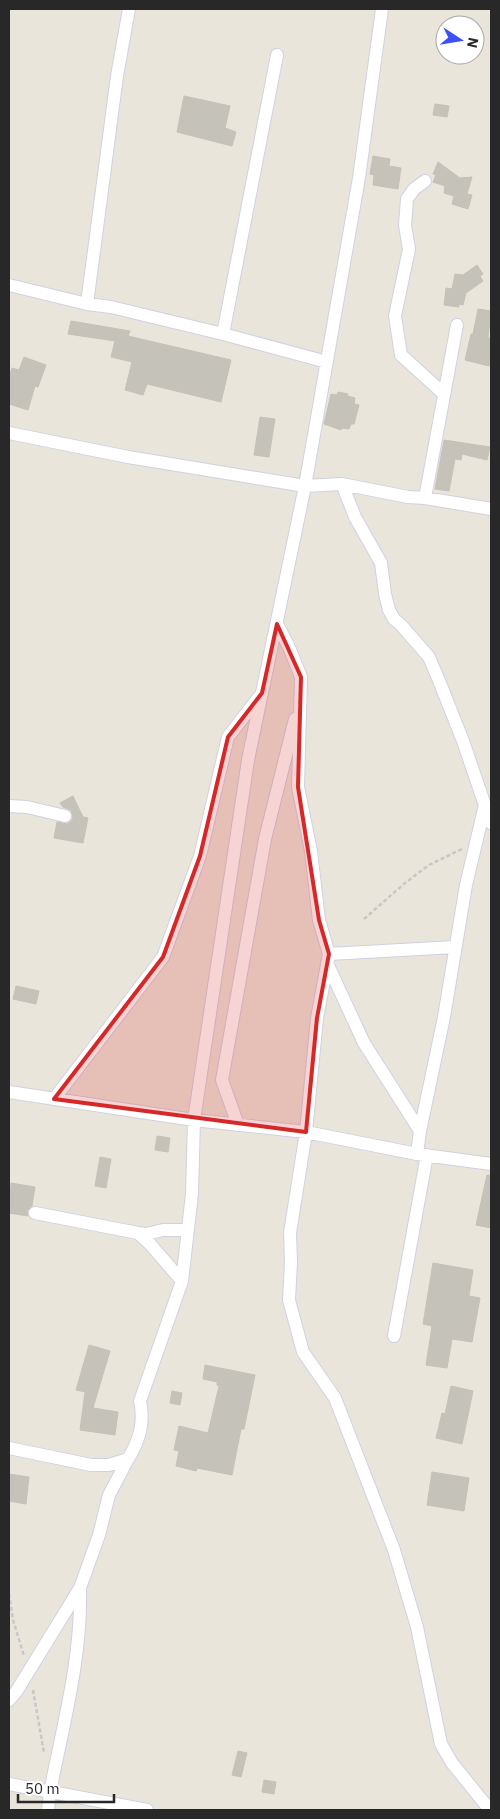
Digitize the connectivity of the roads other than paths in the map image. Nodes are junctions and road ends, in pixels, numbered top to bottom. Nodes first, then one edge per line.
1 (129, 9) edge
2 (382, 9) edge
3 (277, 55) dead end
4 (425, 181) dead end
5 (9, 285) edge
6 (87, 304) junction
7 (458, 325) dead end
8 (223, 334) junction
9 (327, 362) junction
10 (444, 394) junction
11 (9, 433) edge
12 (342, 484) junction
13 (305, 486) junction
14 (425, 498) junction
15 (491, 509) edge
16 (276, 624) junction
17 (262, 693) junction
18 (301, 695) junction
19 (485, 804) junction
20 (9, 806) edge
21 (65, 816) dead end
22 (491, 823) edge
23 (455, 947) junction
24 (328, 959) junction
25 (9, 1092) edge
26 (54, 1099) junction
27 (194, 1120) junction
28 (238, 1125) junction
29 (420, 1131) junction
30 (306, 1132) junction
31 (422, 1154) junction
32 (491, 1164) edge
33 (35, 1213) dead end
34 (188, 1230) junction
35 (138, 1233) junction
36 (182, 1281) junction
37 (394, 1336) dead end
38 (9, 1448) edge
39 (128, 1459) junction
40 (80, 1588) junction
41 (9, 1700) edge
42 (9, 1784) edge
43 (50, 1792) junction
44 (48, 1810) edge
45 (148, 1810) edge
46 (490, 1810) edge

1 - 6 street
2 - 9 street
3 - 8 street
4 - 10 street
5 - 6 street
6 - 8 street
7 - 10 street
8 - 9 street
9 - 13 street
10 - 14 street
11 - 13 street
12 - 13 street
12 - 14 street
12 - 19 street
13 - 16 street
14 - 15 street
16 - 17 street
16 - 18 street
17 - 26 street
17 - 27 street
18 - 24 street
18 - 28 street
19 - 22 street
19 - 23 street
20 - 21 street
23 - 24 street
23 - 29 street
24 - 29 street
24 - 30 street
25 - 26 street
26 - 27 street
27 - 28 street
27 - 34 street
28 - 30 street
29 - 31 street
30 - 31 street
30 - 46 street
31 - 32 street
31 - 37 street
33 - 35 street
34 - 35 street
34 - 36 street
35 - 36 street
36 - 39 street
38 - 39 street
39 - 40 street
40 - 41 street
40 - 43 street
42 - 43 street
43 - 44 street
43 - 45 street

